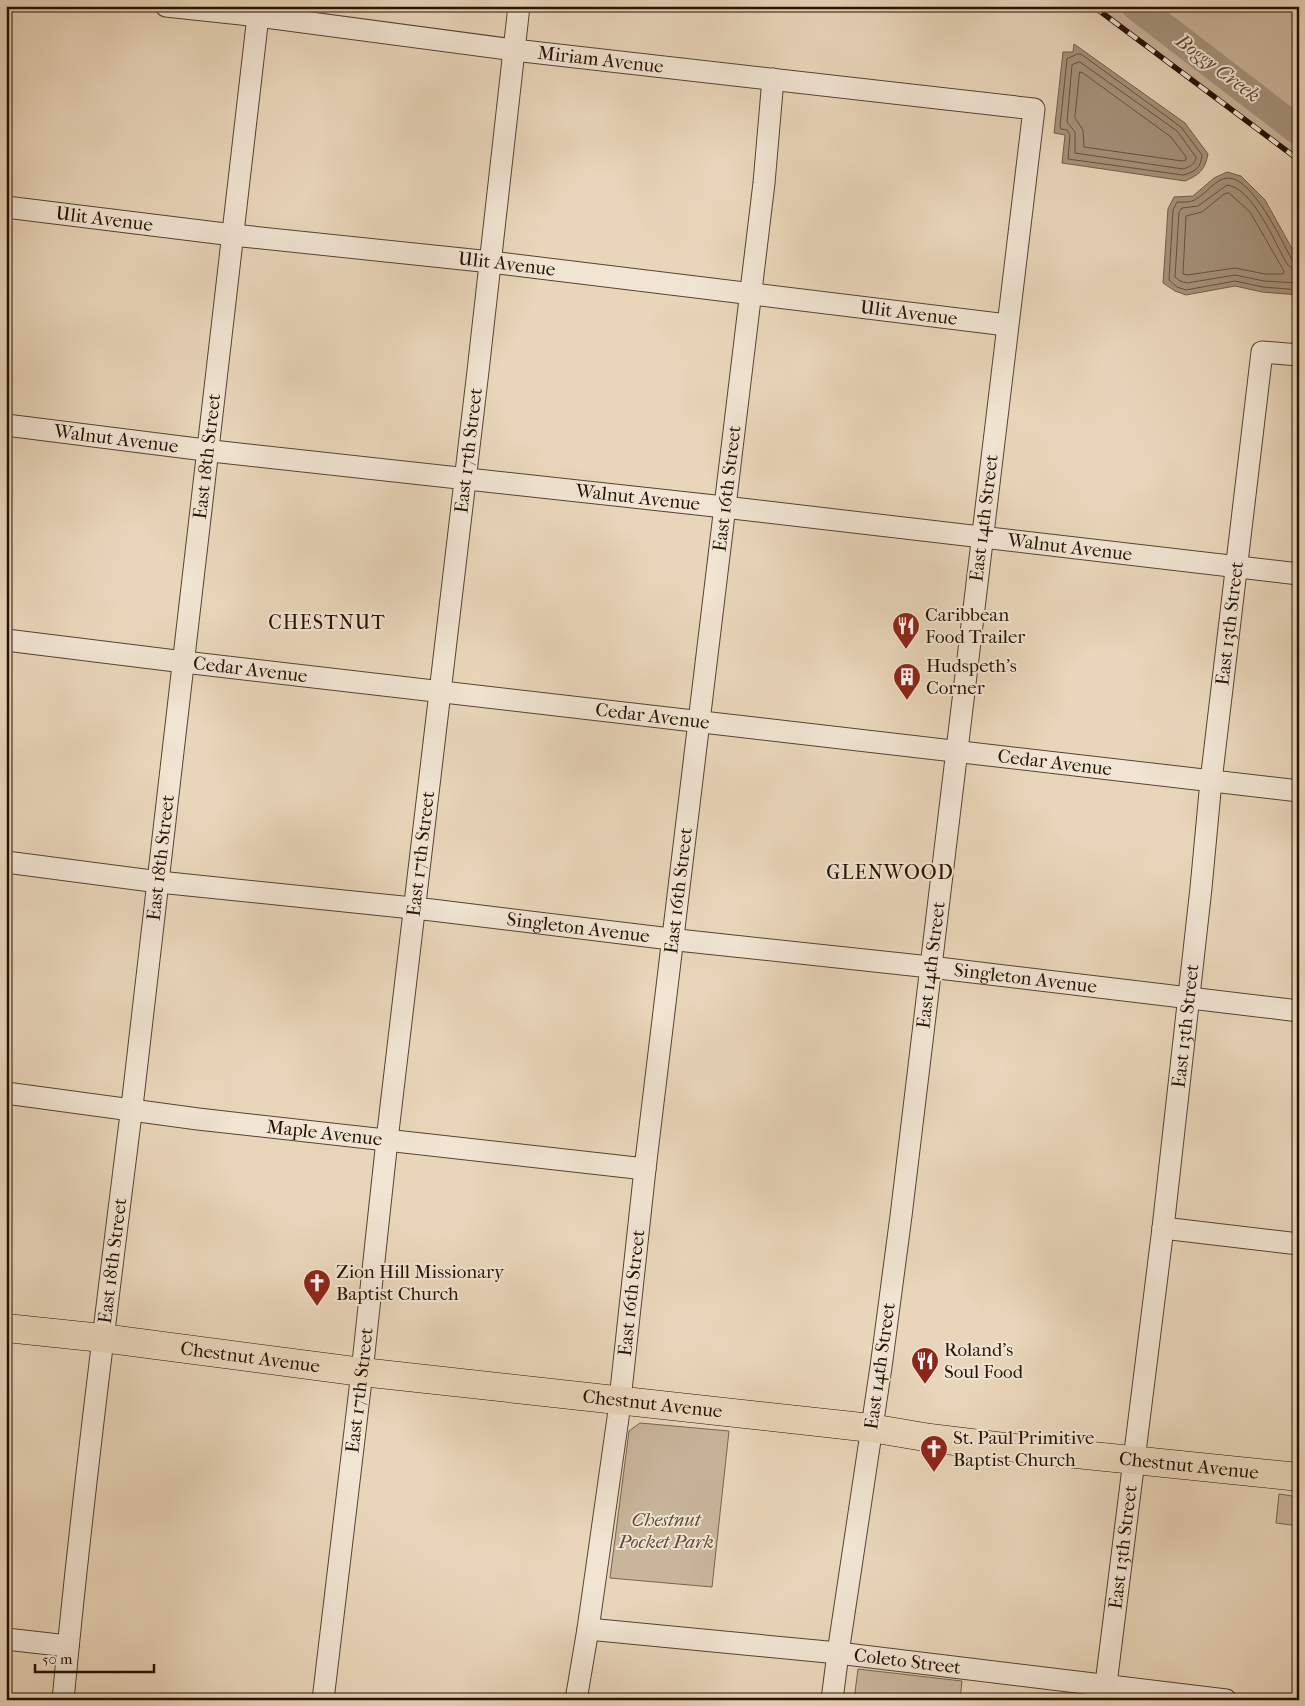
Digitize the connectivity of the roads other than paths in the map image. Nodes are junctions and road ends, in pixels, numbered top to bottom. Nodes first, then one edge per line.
1 (166, 6) edge
2 (519, 6) edge
3 (258, 16) junction
4 (514, 50) junction
5 (773, 79) junction
6 (1034, 109) joint
7 (6, 207) edge
8 (233, 235) junction
9 (491, 262) junction
10 (750, 295) junction
11 (1007, 325) junction
12 (1299, 355) edge
13 (6, 425) edge
14 (208, 450) junction
15 (465, 478) junction
16 (724, 507) junction
17 (981, 538) junction
18 (1235, 567) junction
19 (1299, 574) edge
20 (6, 640) edge
21 (184, 662) junction
22 (441, 691) junction
23 (699, 720) junction
24 (957, 751) junction
25 (1211, 781) junction
26 (1299, 791) edge
27 (6, 862) edge
28 (159, 882) junction
29 (415, 908) junction
30 (673, 939) junction
31 (930, 967) junction
32 (1188, 998) junction
33 (1299, 1011) edge
34 (6, 1093) edge
35 (132, 1110) junction
36 (387, 1140) junction
37 (645, 1168) junction
38 (1163, 1228) junction
39 (1299, 1244) edge
40 (6, 1328) edge
41 (102, 1338) junction
42 (362, 1372) junction
43 (619, 1400) junction
44 (871, 1428) junction
45 (1134, 1462) junction
46 (1299, 1477) edge
47 (588, 1629) junction
48 (6, 1639) edge
49 (68, 1646) junction
50 (838, 1653) junction
51 (1105, 1693) edge
52 (63, 1700) edge
53 (322, 1700) edge
54 (576, 1700) edge
55 (832, 1700) edge
56 (1226, 1700) edge

1 - 3 street, Miriam Avenue
2 - 4 street, East 17th Street
3 - 4 street, Miriam Avenue
3 - 8 street, East 18th Street
4 - 5 street, Miriam Avenue
4 - 9 street, East 17th Street
5 - 6 street, Miriam Avenue
5 - 10 street, East 16th Street
6 - 11 street, East 14th Street
7 - 8 street, Ulit Avenue
8 - 9 street, Ulit Avenue
8 - 14 street, East 18th Street
9 - 10 street, Ulit Avenue
9 - 15 street, East 17th Street
10 - 11 street, Ulit Avenue
10 - 16 street, East 16th Street
11 - 17 street, East 14th Street
12 - 18 street, East 13th Street
13 - 14 street, Walnut Avenue
14 - 15 street, Walnut Avenue
14 - 21 street, East 18th Street
15 - 16 street, Walnut Avenue
15 - 22 street, East 17th Street
16 - 17 street, Walnut Avenue
16 - 23 street, East 16th Street
17 - 18 street, Walnut Avenue
17 - 24 street, East 14th Street
18 - 19 street, Walnut Avenue
18 - 25 street, East 13th Street
20 - 21 street, Cedar Avenue
21 - 22 street, Cedar Avenue
21 - 28 street, East 18th Street
22 - 23 street, Cedar Avenue
22 - 29 street, East 17th Street
23 - 24 street, Cedar Avenue
23 - 30 street, East 16th Street
24 - 25 street, Cedar Avenue
24 - 31 street, East 14th Street
25 - 26 street, Cedar Avenue
25 - 32 street, East 13th Street
27 - 28 street, Singleton Avenue
28 - 29 street, Singleton Avenue
28 - 35 street, East 18th Street
29 - 30 street, Singleton Avenue
29 - 36 street, East 17th Street
30 - 31 street, Singleton Avenue
30 - 37 street, East 16th Street
31 - 32 street, Singleton Avenue
31 - 44 street, East 14th Street
32 - 33 street, Singleton Avenue
32 - 38 street, East 13th Street
34 - 35 street, Maple Avenue
35 - 36 street, Maple Avenue
35 - 41 street, East 18th Street
36 - 37 street, Maple Avenue
36 - 42 street, East 17th Street
37 - 43 street, East 16th Street
38 - 39 street
38 - 45 street, East 13th Street
40 - 41 main road, Chestnut Avenue
41 - 42 main road, Chestnut Avenue
41 - 49 street, East 18th Street
42 - 43 main road, Chestnut Avenue
42 - 53 street, East 17th Street
43 - 44 main road, Chestnut Avenue
43 - 47 street, East 16th Street
44 - 45 main road, Chestnut Avenue
44 - 50 street, East 14th Street
45 - 46 main road, Chestnut Avenue
45 - 51 street, East 13th Street
47 - 50 street, Coleto Street
47 - 54 street, East 16th Street
48 - 49 street
49 - 52 street, East 18th Street
50 - 51 street, Coleto Street
50 - 55 street, East 14th Street
51 - 56 street, Coleto Street

